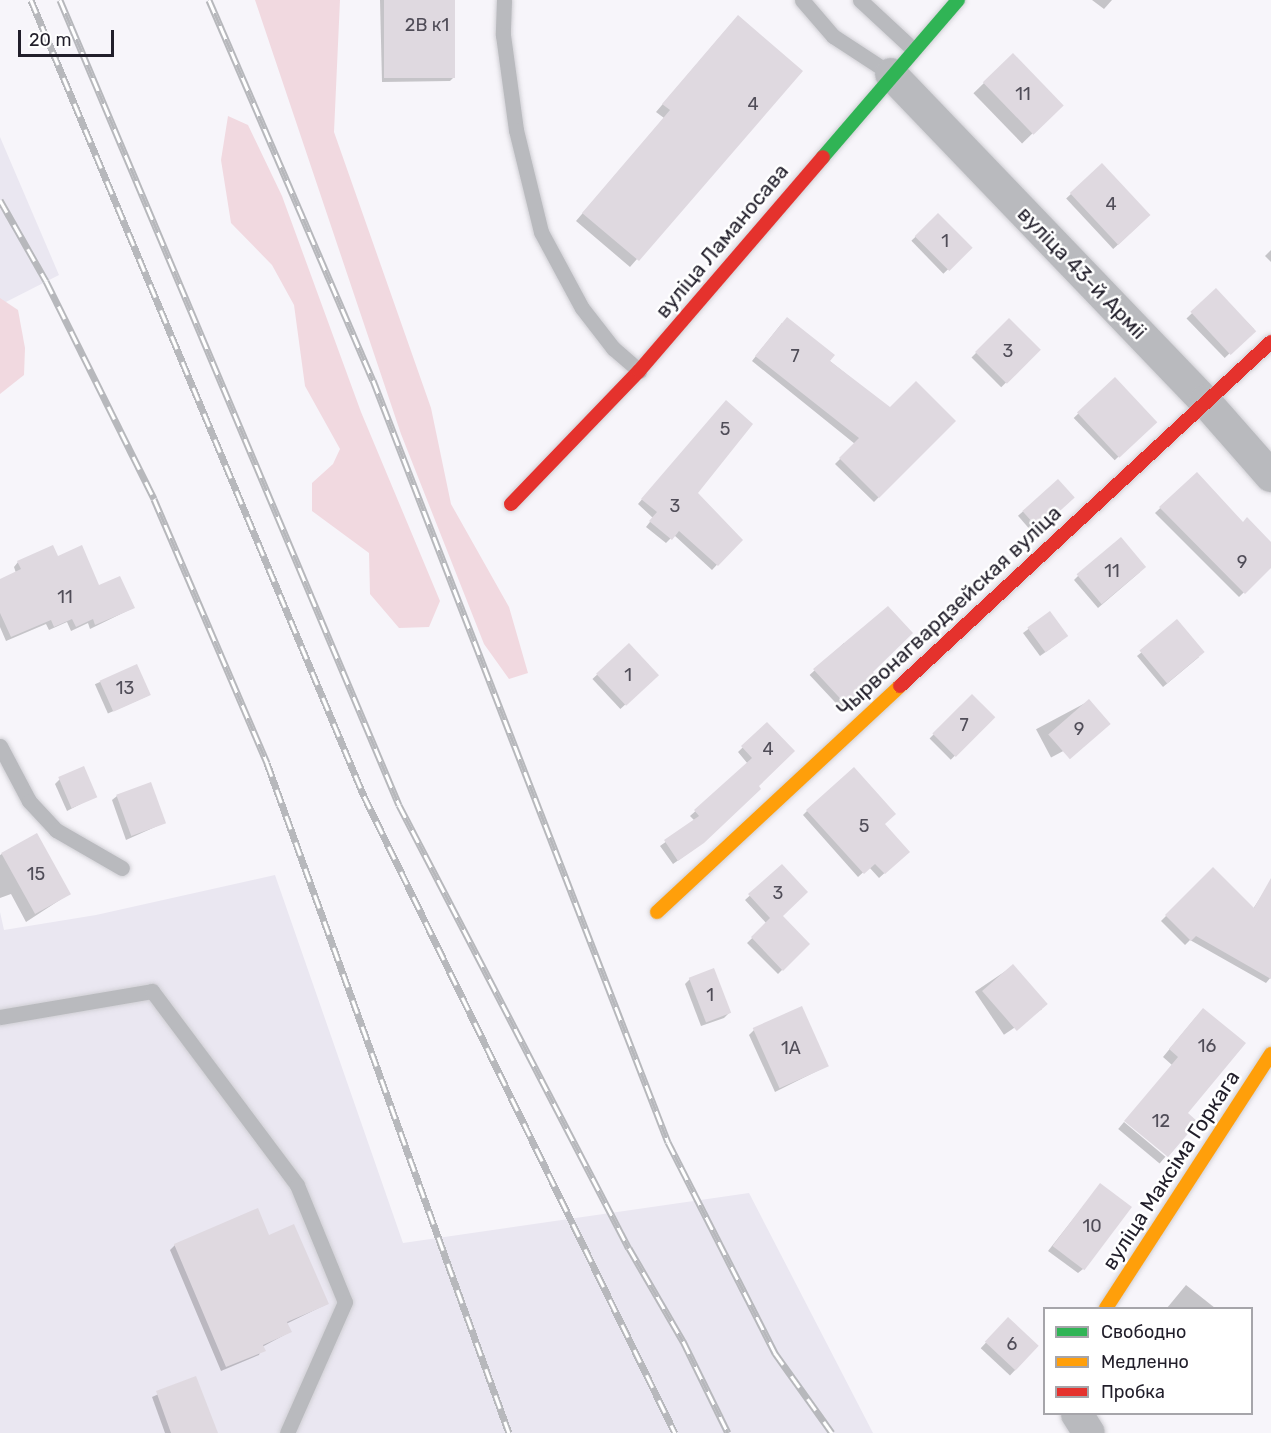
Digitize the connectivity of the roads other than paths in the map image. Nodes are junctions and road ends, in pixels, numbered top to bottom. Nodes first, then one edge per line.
1 (504, 0) edge
2 (802, 0) edge
3 (860, 0) edge
4 (958, 0) edge
5 (913, 49) junction
6 (891, 74) junction
7 (1271, 342) edge
8 (639, 372) junction
9 (1205, 402) junction
10 (1271, 476) edge
11 (511, 504) dead end
12 (0, 746) edge
13 (122, 868) dead end
14 (657, 912) dead end
15 (0, 1017) edge
16 (1271, 1054) edge
17 (1107, 1307) edge
18 (1078, 1415) edge
19 (287, 1433) edge
20 (1089, 1433) edge

1 - 8 lane
2 - 6 lane
3 - 5 lane
4 - 5 street, вуліца Ламаносава
5 - 6 street, вуліца Ламаносава
6 - 8 street, вуліца Ламаносава
6 - 9 street, вуліца 43-й Арміі
7 - 9 street, Чырвонагвардзейская вуліца
8 - 11 street, вуліца Ламаносава
9 - 10 street, вуліца 43-й Арміі
9 - 14 street, Чырвонагвардзейская вуліца
12 - 13 lane
15 - 19 lane
16 - 17 street, вуліца Максіма Горкага
18 - 20 street

